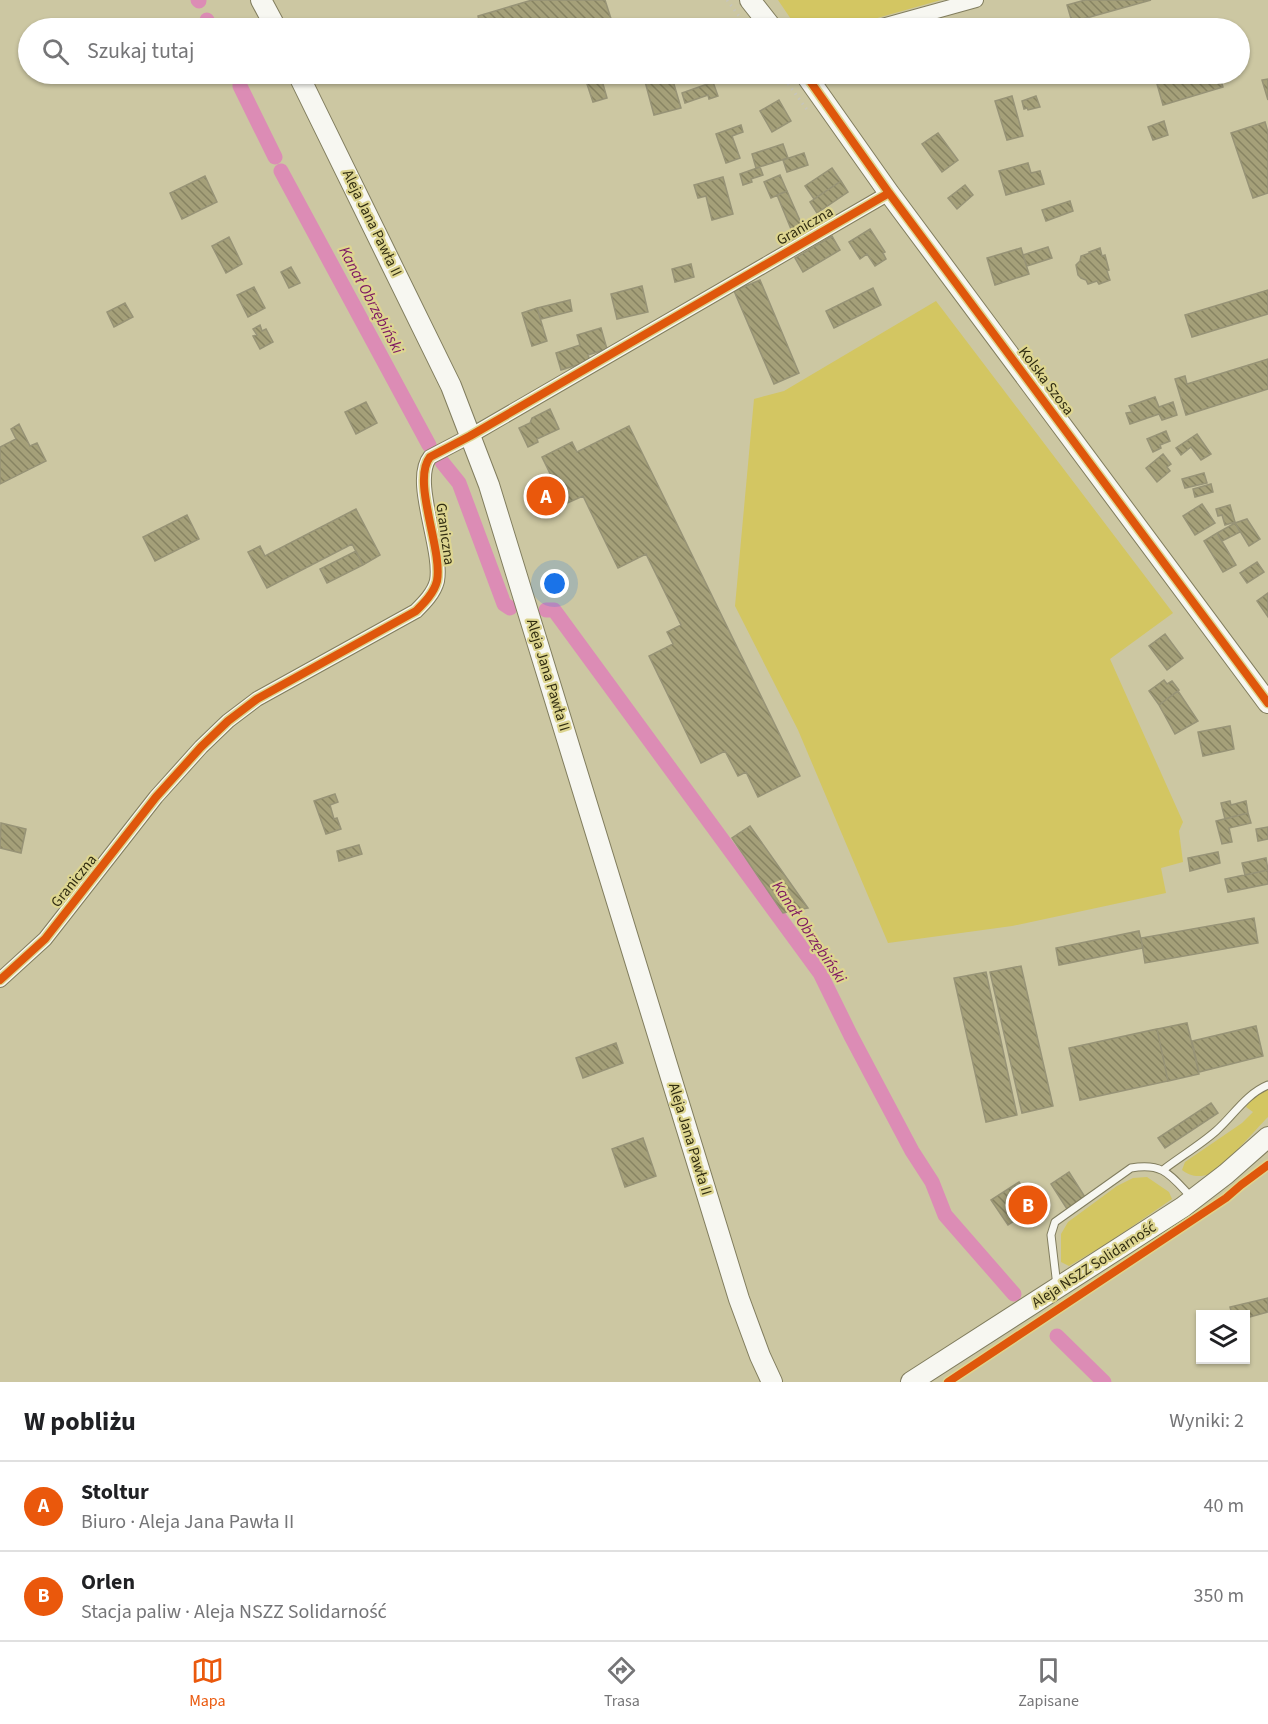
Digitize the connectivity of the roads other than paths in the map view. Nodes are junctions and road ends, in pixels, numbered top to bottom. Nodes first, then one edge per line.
1 (261, 0) edge
2 (750, 0) edge
3 (976, 0) edge
4 (271, 18) edge
5 (764, 18) edge
6 (911, 18) edge
7 (303, 84) edge
8 (811, 84) edge
9 (889, 193) junction
10 (470, 436) junction
11 (1268, 703) edge
12 (0, 980) edge
13 (1268, 1085) edge
14 (1267, 1140) edge
15 (1163, 1170) junction
16 (1193, 1199) junction
17 (1058, 1288) junction
18 (739, 1299) junction
19 (758, 1382) edge
20 (772, 1382) edge
21 (911, 1382) edge

1 - 4 main road
2 - 5 main road
3 - 6 street
7 - 10 main road, Aleja Jana Pawła II
8 - 9 main road, Kolska Szosa
9 - 10 street, Graniczna
9 - 11 main road, Kolska Szosa
10 - 12 street, Graniczna
10 - 18 main road, Aleja Jana Pawła II
13 - 15 lane
14 - 16 main road, Aleja NSZZ Solidarność
15 - 16 lane
15 - 17 lane
16 - 17 main road, Aleja NSZZ Solidarność
17 - 21 main road, Aleja NSZZ Solidarność
18 - 19 main road, Aleja Jana Pawła II
18 - 20 main road, Aleja Jana Pawła II

